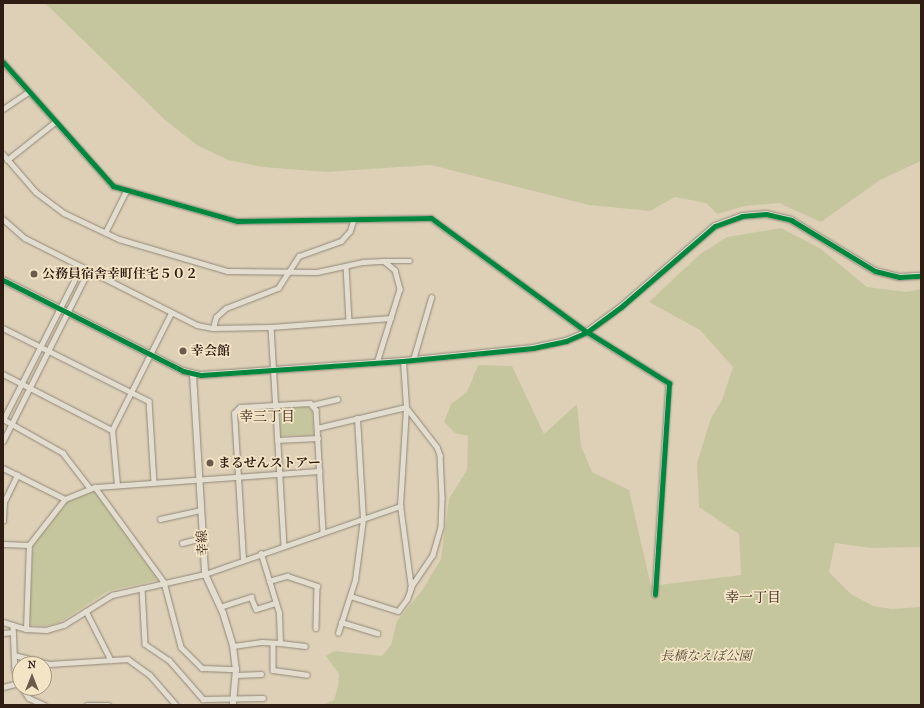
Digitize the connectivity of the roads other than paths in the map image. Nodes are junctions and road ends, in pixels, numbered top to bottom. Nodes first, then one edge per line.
1 (3, 62) edge
2 (28, 92) junction
3 (3, 110) edge
4 (55, 122) junction
5 (3, 154) edge
6 (8, 160) junction
7 (126, 191) junction
8 (3, 219) edge
9 (353, 221) junction
10 (105, 233) junction
11 (384, 261) junction
12 (410, 261) dead end
13 (346, 266) junction
14 (81, 267) junction
15 (88, 271) junction
16 (288, 272) junction
17 (921, 276) edge
18 (3, 280) edge
19 (431, 298) dead end
20 (59, 310) junction
21 (67, 313) junction
22 (171, 313) junction
23 (391, 318) junction
24 (349, 321) junction
25 (271, 327) junction
26 (3, 328) edge
27 (213, 328) junction
28 (588, 332) junction
29 (40, 347) junction
30 (48, 351) junction
31 (150, 354) junction
32 (413, 360) junction
33 (403, 361) junction
34 (377, 363) junction
35 (272, 370) junction
36 (3, 374) edge
37 (193, 375) junction
38 (21, 383) junction
39 (30, 387) junction
40 (131, 392) junction
41 (337, 399) dead end
42 (275, 405) junction
43 (312, 405) junction
44 (406, 407) junction
45 (357, 418) junction
46 (3, 419) edge
47 (12, 424) junction
48 (317, 428) junction
49 (112, 430) junction
50 (318, 438) junction
51 (277, 440) junction
52 (3, 441) edge
53 (3, 468) edge
54 (319, 471) junction
55 (280, 474) junction
56 (17, 475) junction
57 (238, 477) junction
58 (199, 480) junction
59 (154, 483) junction
60 (117, 485) junction
61 (93, 488) junction
62 (65, 499) junction
63 (400, 506) junction
64 (201, 510) junction
65 (160, 519) dead end
66 (363, 519) junction
67 (3, 521) edge
68 (323, 532) junction
69 (202, 538) junction
70 (182, 543) dead end
71 (3, 544) edge
72 (29, 545) junction
73 (284, 545) junction
74 (260, 554) junction
75 (243, 559) junction
76 (205, 574) junction
77 (269, 581) junction
78 (164, 582) junction
79 (142, 588) junction
80 (411, 588) junction
81 (655, 595) dead end
82 (350, 596) junction
83 (276, 603) junction
84 (220, 607) junction
85 (86, 611) junction
86 (3, 622) edge
87 (341, 622) junction
88 (13, 625) junction
89 (316, 628) dead end
90 (26, 629) junction
91 (13, 632) junction
92 (3, 633) edge
93 (377, 633) dead end
94 (338, 634) dead end
95 (273, 643) junction
96 (280, 643) junction
97 (234, 646) junction
98 (305, 646) dead end
99 (14, 655) joint
100 (111, 660) junction
101 (236, 672) junction
102 (261, 674) dead end
103 (307, 675) dead end
104 (28, 696) edge
105 (263, 698) dead end
106 (233, 702) edge
107 (44, 705) edge
108 (87, 705) edge
109 (96, 705) edge
110 (109, 705) edge
111 (176, 705) edge

1 - 2 street
2 - 3 street
2 - 4 street
4 - 6 street
4 - 7 street
5 - 6 street
6 - 10 street
7 - 9 street
7 - 10 street
8 - 14 street
9 - 16 street
9 - 28 street
10 - 16 street
11 - 12 street
11 - 13 street
11 - 23 street
13 - 16 street
13 - 24 street
14 - 15 street
14 - 20 street
15 - 21 street
15 - 22 street
16 - 27 street
17 - 28 street
18 - 20 street
19 - 32 street
20 - 21 street
20 - 29 street
21 - 30 street
21 - 31 street
22 - 27 street
22 - 31 street
23 - 24 street
23 - 34 street
24 - 25 street
25 - 27 street
25 - 35 street
26 - 29 street
28 - 32 street
28 - 81 street
29 - 30 street
29 - 38 street
30 - 39 street
30 - 40 street
31 - 37 street
31 - 40 street
32 - 33 street
33 - 34 street
33 - 44 street
34 - 35 street
35 - 37 street
35 - 42 street
36 - 38 street
37 - 58 street, 幸線
38 - 39 street
38 - 46 street
39 - 47 street
39 - 49 street
40 - 49 street
40 - 59 street
41 - 43 street
42 - 43 street
42 - 51 street
42 - 57 street
43 - 48 street
44 - 45 street
44 - 63 street
44 - 80 street
45 - 48 street
45 - 66 street
46 - 47 street
47 - 52 street
47 - 61 street
48 - 50 street
49 - 60 street
50 - 51 street
50 - 54 street
51 - 55 street
53 - 56 street
54 - 55 street
54 - 68 street
55 - 57 street
55 - 73 street
56 - 62 street
56 - 67 street
57 - 58 street
57 - 75 street
58 - 59 street
58 - 64 street, 幸線
59 - 60 street
60 - 61 street
61 - 62 street
61 - 78 street
62 - 72 street
63 - 66 street
63 - 80 street
64 - 65 street
64 - 69 street, 幸線
66 - 68 street
66 - 82 street
68 - 73 street
69 - 70 street
69 - 76 street, 幸線
71 - 72 street
72 - 90 street
73 - 74 street
74 - 75 street
74 - 77 street
75 - 76 street
76 - 78 street
76 - 84 street, 幸線
77 - 83 street
77 - 89 street
78 - 79 street
78 - 101 street
79 - 85 street
79 - 106 street
80 - 82 street
82 - 87 street
83 - 84 street
83 - 96 street
84 - 97 street, 幸線
85 - 90 street
85 - 100 street
86 - 88 street
87 - 93 street
87 - 94 street
88 - 90 street
88 - 91 street
91 - 92 street
91 - 99 street
95 - 96 street
95 - 97 street
95 - 103 street
96 - 98 street
97 - 101 street, 幸線
99 - 100 street
100 - 111 street
101 - 102 street
101 - 106 street, 幸線
104 - 107 street
105 - 106 street
108 - 109 street
109 - 110 street

